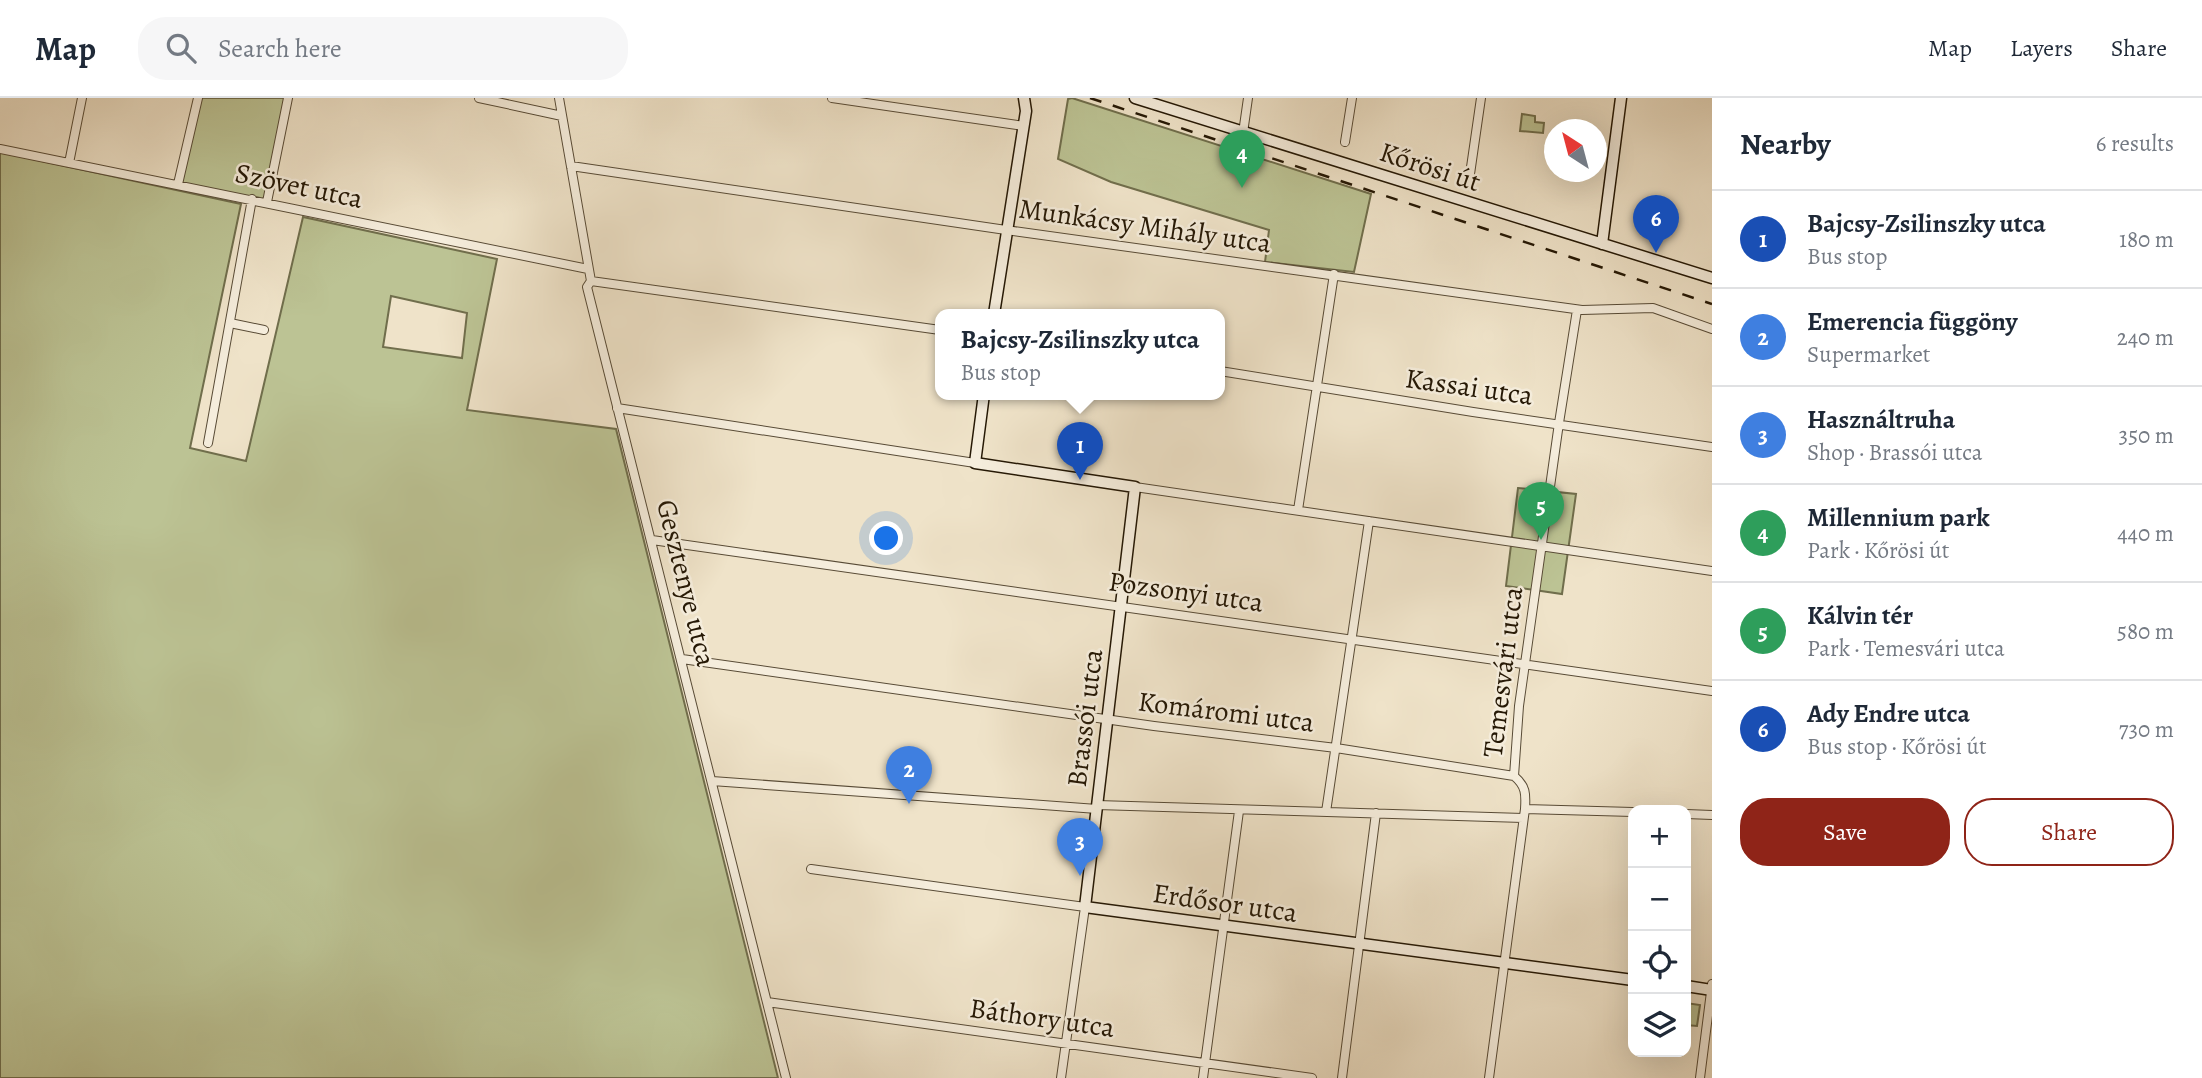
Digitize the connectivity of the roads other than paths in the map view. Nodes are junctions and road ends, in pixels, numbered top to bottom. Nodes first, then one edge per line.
1 (82, 98) edge
2 (198, 98) edge
3 (288, 98) edge
4 (479, 98) edge
5 (832, 98) edge
6 (1024, 98) edge
7 (1135, 98) edge
8 (1248, 98) edge
9 (1352, 98) edge
10 (1481, 98) edge
11 (1622, 98) edge
12 (559, 100) edge
13 (547, 112) junction
14 (562, 116) junction
15 (1024, 126) junction
16 (1244, 132) junction
17 (1345, 142) dead end
18 (0, 149) edge
19 (69, 163) junction
20 (570, 166) junction
21 (1469, 181) dead end
22 (178, 184) junction
23 (252, 199) junction
24 (267, 202) junction
25 (1006, 230) junction
26 (1602, 244) junction
27 (589, 269) junction
28 (1334, 274) junction
29 (1712, 278) edge
30 (591, 281) junction
31 (995, 309) edge
32 (1577, 310) junction
33 (230, 323) junction
34 (935, 329) edge
35 (1712, 329) edge
36 (264, 330) dead end
37 (1225, 373) edge
38 (1317, 387) junction
39 (983, 400) edge
40 (617, 408) junction
41 (1559, 423) junction
42 (208, 443) dead end
43 (1712, 446) edge
44 (975, 463) junction
45 (1135, 487) junction
46 (1298, 510) junction
47 (1369, 521) junction
48 (652, 540) junction
49 (1541, 546) junction
50 (1712, 571) edge
51 (1121, 606) junction
52 (1351, 639) junction
53 (682, 659) junction
54 (1525, 664) junction
55 (1712, 691) edge
56 (1108, 720) junction
57 (1336, 748) junction
58 (1514, 776) junction
59 (712, 781) junction
60 (1097, 807) junction
61 (1238, 811) junction
62 (1326, 812) junction
63 (1377, 813) junction
64 (1628, 813) edge
65 (1524, 814) junction
66 (1691, 814) edge
67 (1712, 815) edge
68 (811, 869) dead end
69 (1085, 907) junction
70 (1224, 924) junction
71 (1360, 944) junction
72 (1504, 962) junction
73 (1628, 979) edge
74 (1712, 984) edge
75 (1691, 987) edge
76 (1712, 990) edge
77 (767, 1002) junction
78 (1066, 1044) junction
79 (1205, 1063) junction
80 (786, 1078) edge
81 (1061, 1078) edge
82 (1203, 1078) edge
83 (1312, 1078) edge
84 (1342, 1078) edge
85 (1489, 1078) edge
86 (1700, 1078) edge

1 - 19 street
2 - 22 street
3 - 24 street
4 - 13 street
5 - 15 street
6 - 15 street
7 - 16 street, Kőrösi út
8 - 16 street
9 - 17 street
10 - 21 street
11 - 26 street
12 - 13 street
12 - 14 street, Gesztenye utca
13 - 14 street
14 - 20 street, Gesztenye utca
15 - 25 street
16 - 26 street, Kőrösi út
18 - 19 street, Szövet utca
19 - 22 street, Szövet utca
20 - 25 street, Munkácsy Mihály utca
20 - 27 street, Gesztenye utca
22 - 23 street, Szövet utca
23 - 24 street, Szövet utca
23 - 33 street
24 - 27 street, Szövet utca
25 - 28 street, Munkácsy Mihály utca
25 - 31 street
26 - 29 street, Kőrösi út
27 - 30 street, Gesztenye utca
28 - 32 street, Munkácsy Mihály utca
28 - 38 street
30 - 34 street
30 - 40 street, Gesztenye utca
32 - 35 street, Munkácsy Mihály utca
32 - 41 street, Temesvári utca
33 - 36 street
33 - 42 street
37 - 38 street, Kassai utca
38 - 41 street, Kassai utca
38 - 46 street
39 - 44 street
40 - 44 street
40 - 48 street, Gesztenye utca
41 - 43 street, Kassai utca
41 - 49 street, Temesvári utca
44 - 45 street
45 - 46 street
45 - 51 street, Brassói utca
46 - 47 street
47 - 49 street
47 - 52 street
48 - 51 street, Pozsonyi utca
48 - 53 street, Gesztenye utca
49 - 50 street
49 - 54 street, Temesvári utca
51 - 52 street, Pozsonyi utca
51 - 56 street, Brassói utca
52 - 54 street, Pozsonyi utca
52 - 57 street
53 - 56 street, Komáromi utca
53 - 59 street, Gesztenye utca
54 - 55 street, Pozsonyi utca
54 - 58 street, Temesvári utca
56 - 57 street, Komáromi utca
56 - 60 street, Brassói utca
57 - 58 street, Komáromi utca
57 - 62 street
58 - 65 street, Temesvári utca
59 - 60 street
59 - 77 street, Gesztenye utca
60 - 61 street
60 - 69 street, Brassói utca
61 - 62 street
61 - 70 street
62 - 63 street
63 - 65 street
63 - 71 street
64 - 65 street
65 - 72 street, Temesvári utca
66 - 67 street
68 - 69 street, Erdősor utca
69 - 70 street, Erdősor utca
69 - 78 street, Brassói utca
70 - 71 street, Erdősor utca
70 - 79 street
71 - 72 street, Erdősor utca
71 - 84 street
72 - 73 street, Erdősor utca
72 - 85 street, Temesvári utca
74 - 76 street
75 - 76 street
76 - 86 street
77 - 78 street, Báthory utca
77 - 80 street, Gesztenye utca
78 - 79 street, Báthory utca
78 - 81 street, Brassói utca
79 - 82 street
79 - 83 street, Báthory utca

